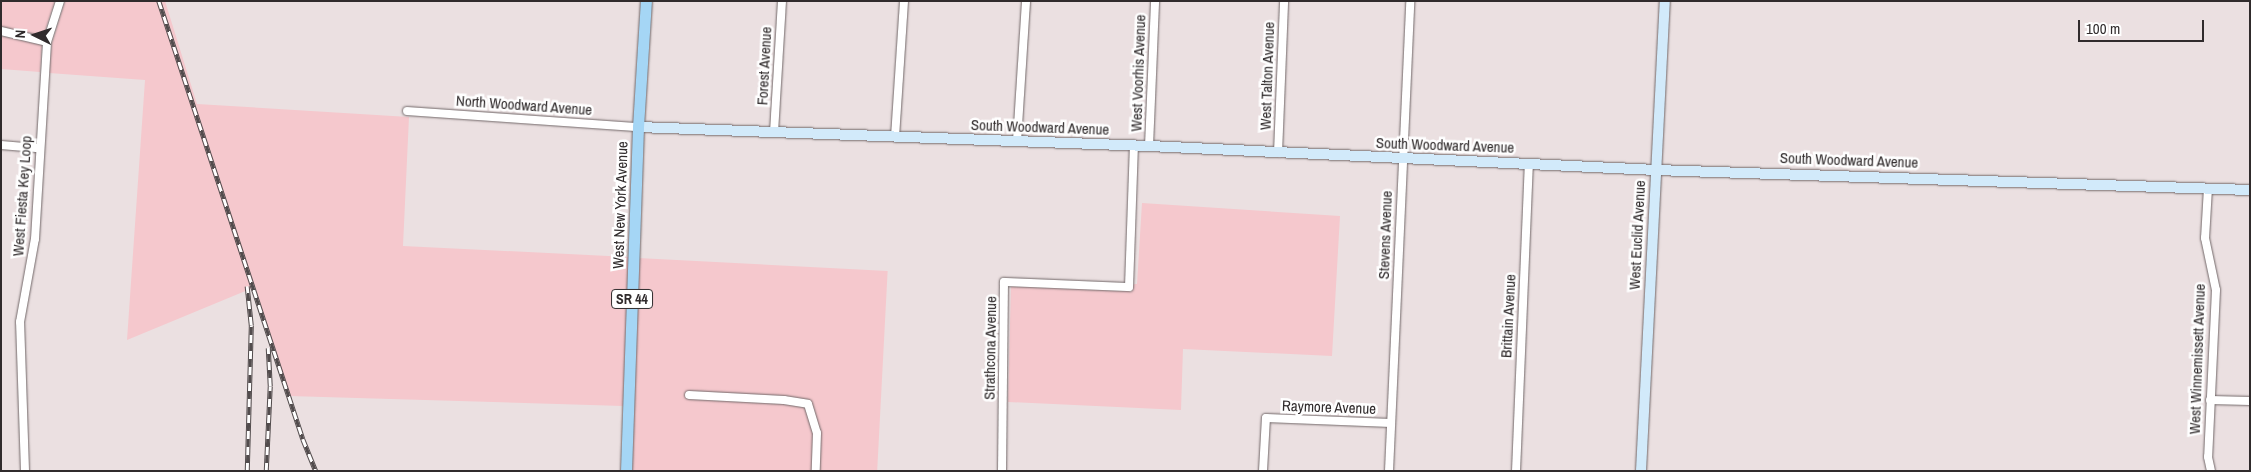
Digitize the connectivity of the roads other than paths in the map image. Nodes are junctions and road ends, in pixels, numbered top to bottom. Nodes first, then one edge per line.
1 (60, 1) edge
2 (646, 1) edge
3 (782, 1) edge
4 (904, 1) edge
5 (1026, 1) edge
6 (1155, 1) edge
7 (1284, 1) edge
8 (1410, 1) edge
9 (1665, 1) edge
10 (1, 31) edge
11 (47, 42) junction
12 (407, 111) dead end
13 (638, 127) junction
14 (774, 132) junction
15 (895, 137) junction
16 (1018, 141) junction
17 (1, 145) edge
18 (1134, 146) junction
19 (1149, 146) junction
20 (39, 148) junction
21 (1278, 152) junction
22 (1402, 158) junction
23 (1529, 163) junction
24 (1656, 170) junction
25 (2208, 188) junction
26 (2250, 190) edge
27 (689, 395) dead end
28 (2210, 400) junction
29 (2250, 401) edge
30 (1391, 423) junction
31 (25, 471) edge
32 (626, 471) edge
33 (816, 471) edge
34 (1002, 471) edge
35 (1263, 471) edge
36 (1389, 471) edge
37 (1516, 471) edge
38 (1641, 471) edge
39 (2211, 471) edge

1 - 11 street, West Fiesta Key Loop
2 - 13 main road, West New York Avenue / SR 44
3 - 14 street, Forest Avenue
4 - 15 street
5 - 16 street
6 - 19 street, West Voorhis Avenue
7 - 21 street, West Talton Avenue
8 - 22 street, Stevens Avenue
9 - 24 street, West Euclid Avenue
10 - 11 street
11 - 20 street, West Fiesta Key Loop
12 - 13 street, North Woodward Avenue
13 - 14 street, South Woodward Avenue
13 - 32 main road, West New York Avenue / SR 44
14 - 15 street, South Woodward Avenue
15 - 16 street, South Woodward Avenue
16 - 18 street, South Woodward Avenue
17 - 20 street
18 - 19 street, South Woodward Avenue
18 - 34 street, Strathcona Avenue
19 - 21 street, South Woodward Avenue
20 - 31 street, West Fiesta Key Loop
21 - 22 street, South Woodward Avenue
22 - 23 street, South Woodward Avenue
22 - 30 street, Stevens Avenue
23 - 24 street, South Woodward Avenue
23 - 37 street, Brittain Avenue
24 - 25 street, South Woodward Avenue
24 - 38 street, West Euclid Avenue
25 - 26 street, South Woodward Avenue
25 - 28 street, West Winnemissett Avenue
27 - 33 street
28 - 29 street
28 - 39 street, West Winnemissett Avenue
30 - 35 street, Raymore Avenue
30 - 36 street, Stevens Avenue

